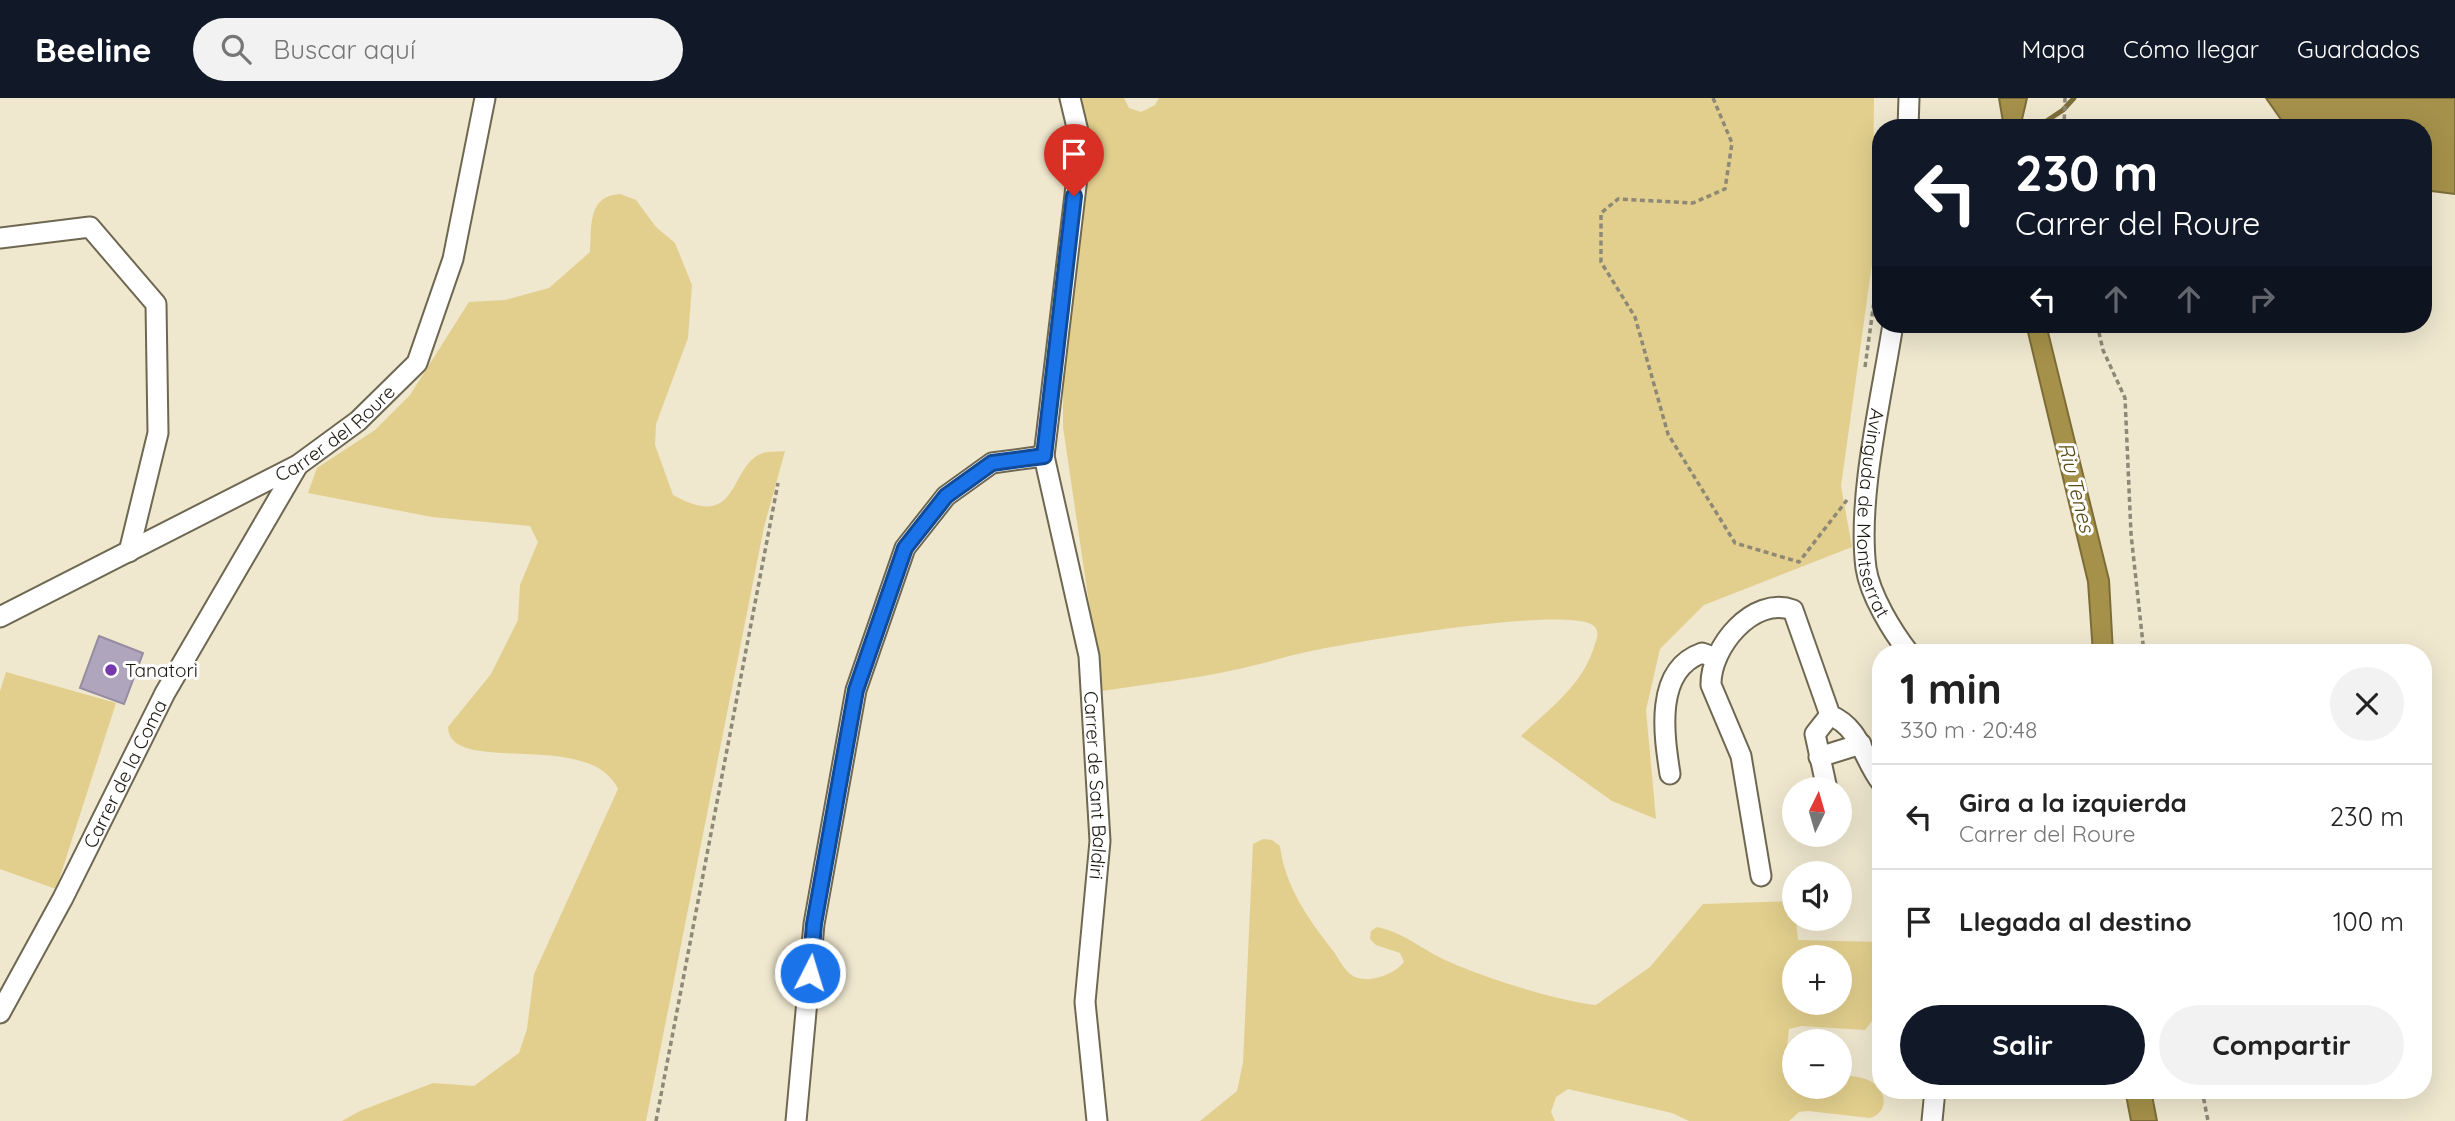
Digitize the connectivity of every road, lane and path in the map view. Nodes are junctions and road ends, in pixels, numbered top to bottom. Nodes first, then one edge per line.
1 (485, 98) edge
2 (1070, 98) edge
3 (1713, 98) edge
4 (1909, 98) edge
5 (2065, 98) edge
6 (1908, 119) edge
7 (2064, 119) edge
8 (0, 238) edge
9 (1892, 333) edge
10 (2098, 333) edge
11 (1044, 456) junction
12 (298, 465) junction
13 (778, 483) dead end
14 (1847, 500) dead end
15 (129, 552) junction
16 (0, 617) edge
17 (1902, 644) edge
18 (2143, 644) edge
19 (1716, 658) junction
20 (1830, 715) junction
21 (1861, 744) junction
22 (1819, 757) junction
23 (1872, 765) edge
24 (1670, 774) dead end
25 (1823, 777) edge
26 (1761, 876) dead end
27 (0, 1013) edge
28 (1934, 1099) edge
29 (2204, 1099) edge
30 (656, 1121) edge
31 (796, 1121) edge
32 (1097, 1121) edge
33 (1932, 1121) edge
34 (2208, 1121) edge

1 - 12 street, Carrer del Roure
2 - 11 street
3 - 14 path
4 - 6 street
5 - 7 path
8 - 15 street
9 - 17 street, Avinguda de Montserrat
10 - 18 path
11 - 31 street
11 - 32 street, Carrer de Sant Baldiri
12 - 15 street, Carrer del Roure
12 - 27 street, Carrer de la Coma
13 - 30 path
15 - 16 street, Carrer del Roure
19 - 20 street
19 - 24 street
19 - 26 street
20 - 21 street
20 - 22 street
21 - 22 street
21 - 23 street
22 - 25 street
28 - 33 street
29 - 34 path

